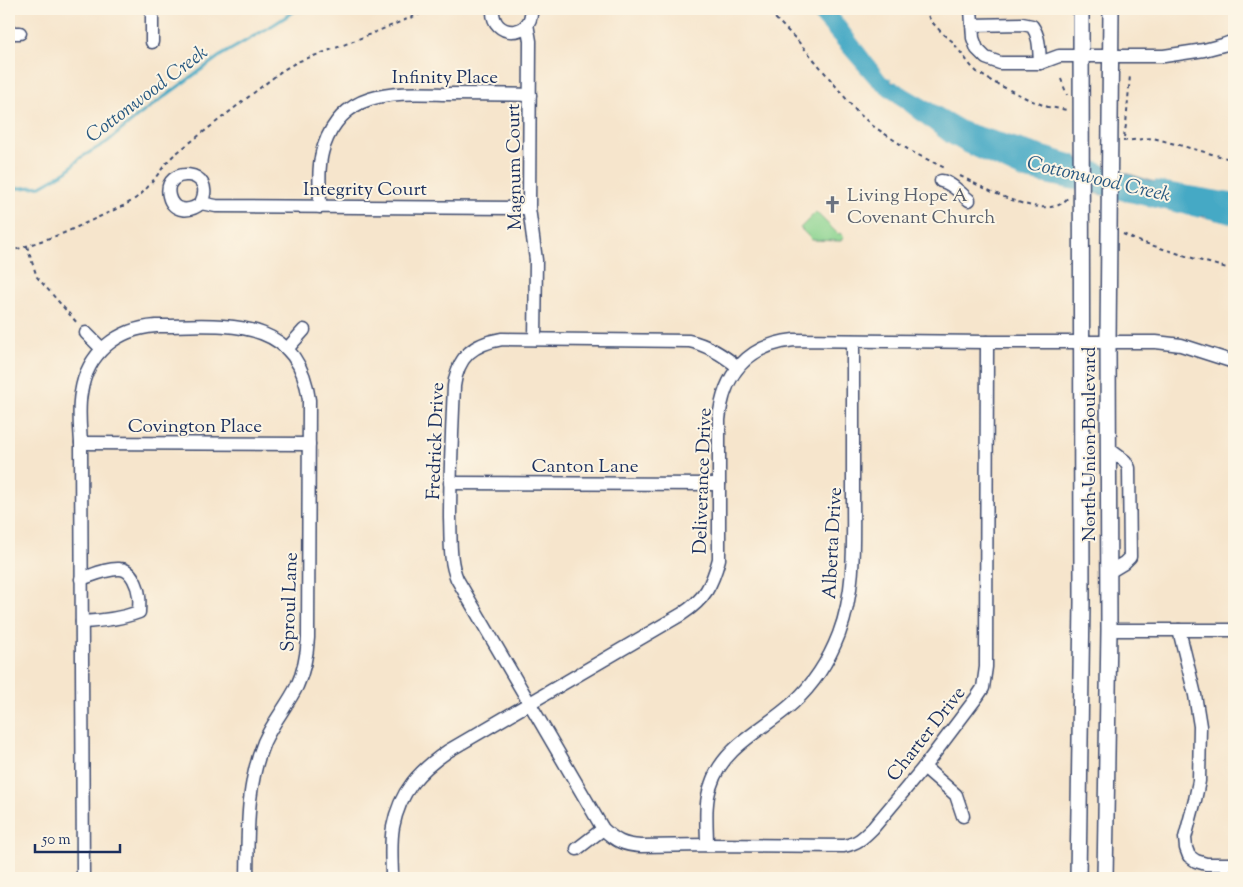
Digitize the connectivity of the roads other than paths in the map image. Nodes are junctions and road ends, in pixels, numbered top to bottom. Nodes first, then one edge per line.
1 (152, 9) edge
2 (493, 9) edge
3 (530, 9) edge
4 (971, 9) edge
5 (1081, 9) edge
6 (1111, 9) edge
7 (527, 24) junction
8 (972, 25) junction
9 (1234, 41) edge
10 (152, 42) dead end
11 (1082, 56) junction
12 (1111, 56) junction
13 (1040, 63) junction
14 (530, 95) junction
15 (941, 182) dead end
16 (969, 200) dead end
17 (201, 203) dead end
18 (320, 207) junction
19 (529, 208) junction
20 (304, 330) dead end
21 (86, 333) road end
22 (535, 339) junction
23 (853, 341) junction
24 (988, 342) junction
25 (1082, 342) junction
26 (1108, 342) junction
27 (102, 349) junction
28 (287, 349) junction
29 (1234, 362) edge
30 (738, 367) junction
31 (81, 443) junction
32 (309, 444) junction
33 (1109, 449) junction
34 (450, 483) junction
35 (720, 484) junction
36 (1109, 572) junction
37 (82, 579) junction
38 (82, 622) junction
39 (1109, 630) junction
40 (1179, 630) junction
41 (1234, 630) edge
42 (530, 704) junction
43 (924, 767) junction
44 (963, 816) dead end
45 (603, 829) junction
46 (707, 845) junction
47 (577, 849) dead end
48 (1234, 864) edge
49 (83, 878) edge
50 (247, 878) edge
51 (392, 878) edge
52 (1078, 878) edge
53 (1105, 878) edge

1 - 10 street
2 - 7 street
3 - 7 street, Magnum Court
4 - 8 street
5 - 11 main road, North Union Boulevard
6 - 12 main road, North Union Boulevard
7 - 14 street, Magnum Court
8 - 13 street
8 - 13 street
9 - 12 street
11 - 12 street
11 - 13 street
11 - 25 main road, North Union Boulevard
12 - 26 main road, North Union Boulevard
14 - 18 street, Infinity Place
14 - 19 street, Magnum Court
15 - 16 street
17 - 18 street, Integrity Court
18 - 19 street, Integrity Court
19 - 22 street, Magnum Court
20 - 28 street
21 - 27 street
22 - 30 street, Fredrick Drive
22 - 34 street, Fredrick Drive
23 - 24 street, Deliverance Drive
23 - 30 street, Deliverance Drive
23 - 46 street, Alberta Drive
24 - 25 street, Deliverance Drive
24 - 43 street, Charter Drive
25 - 26 street, Deliverance Drive
25 - 52 main road, North Union Boulevard
26 - 29 street, Deliverance Drive
26 - 33 main road, North Union Boulevard
27 - 28 street, Sproul Lane
27 - 31 street, Sproul Lane
28 - 32 street, Sproul Lane
30 - 35 street, Deliverance Drive
31 - 32 street, Covington Place
31 - 37 street, Sproul Lane
32 - 50 street, Sproul Lane
33 - 36 main road, North Union Boulevard
33 - 36 street
34 - 35 street, Canton Lane
34 - 42 street, Fredrick Drive
35 - 42 street, Deliverance Drive
36 - 39 main road, North Union Boulevard
37 - 38 street, Sproul Lane
37 - 38 street
38 - 49 street, Sproul Lane
39 - 40 street
39 - 53 main road, North Union Boulevard
40 - 41 street
40 - 48 street
42 - 45 street, Charter Drive
42 - 51 street, Deliverance Drive
43 - 44 street
43 - 46 street, Charter Drive
45 - 46 street, Charter Drive
45 - 47 street

